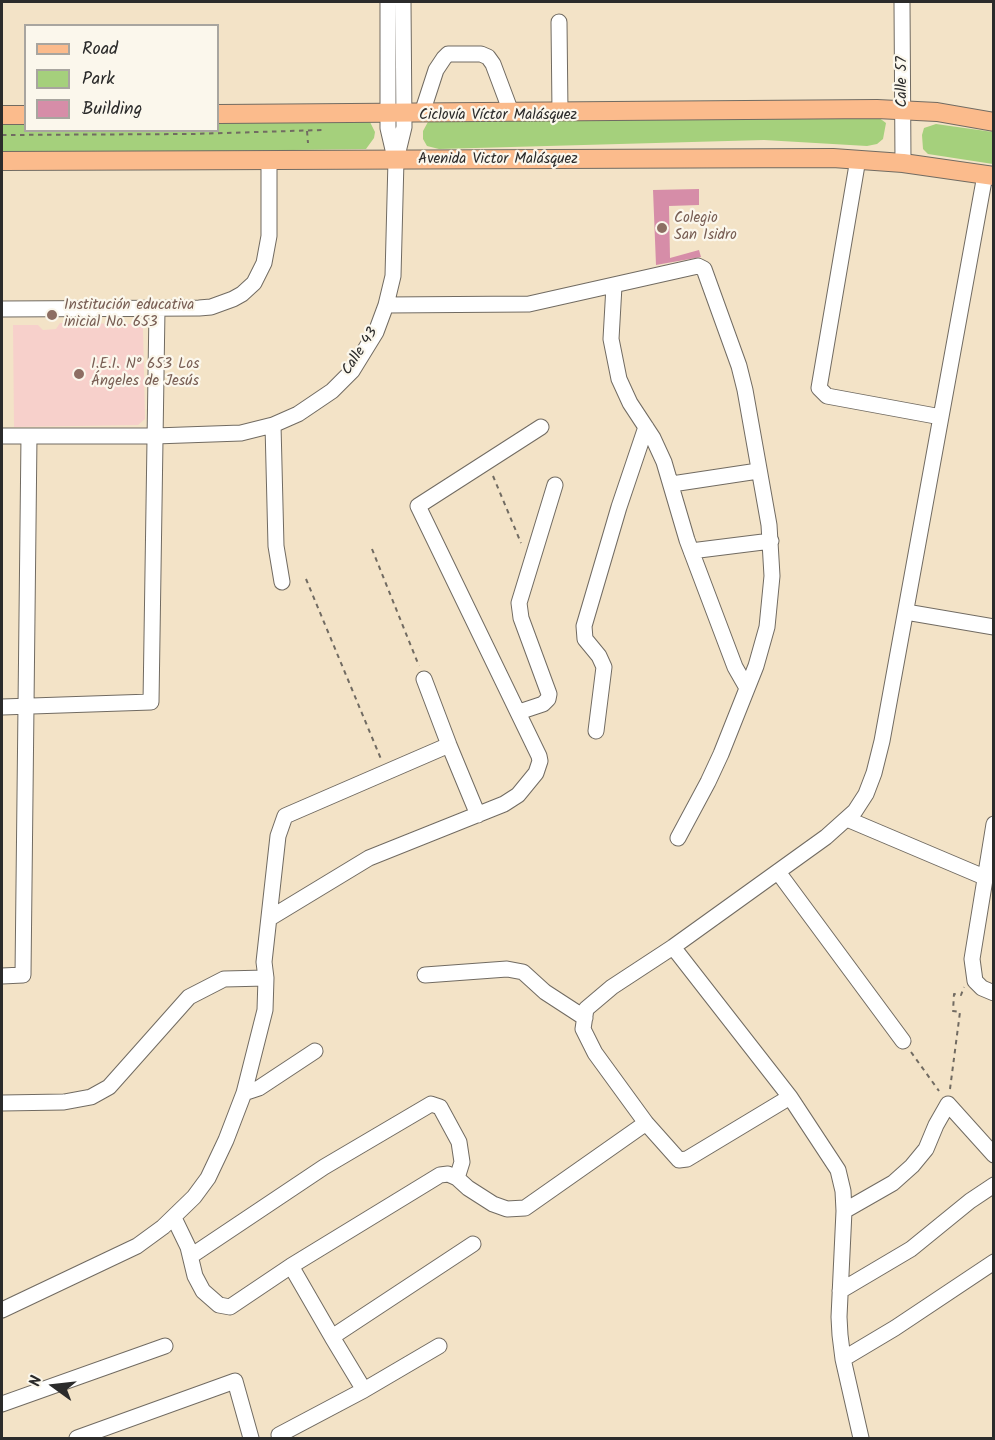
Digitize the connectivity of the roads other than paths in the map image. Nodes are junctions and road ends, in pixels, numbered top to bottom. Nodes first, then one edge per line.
1 (387, 2) edge
2 (403, 2) edge
3 (902, 2) edge
4 (559, 22) dead end
5 (903, 110) junction
6 (511, 112) junction
7 (560, 112) junction
8 (395, 113) junction
9 (422, 113) junction
10 (219, 114) edge
11 (24, 115) edge
12 (2, 116) edge
13 (993, 122) edge
14 (858, 159) junction
15 (396, 160) junction
16 (2, 161) edge
17 (269, 161) junction
18 (903, 163) junction
19 (989, 175) edge
20 (614, 286) junction
21 (386, 305) junction
22 (2, 309) edge
23 (157, 309) junction
24 (941, 417) junction
25 (273, 425) junction
26 (646, 426) junction
27 (541, 427) dead end
28 (2, 436) edge
29 (29, 436) junction
30 (155, 436) junction
31 (758, 471) junction
32 (672, 483) junction
33 (555, 485) dead end
34 (771, 541) junction
35 (691, 551) junction
36 (282, 582) dead end
37 (906, 612) junction
38 (993, 627) edge
39 (424, 679) road end
40 (747, 688) junction
41 (2, 707) edge
42 (25, 708) junction
43 (519, 712) junction
44 (596, 731) dead end
45 (448, 746) junction
46 (478, 815) junction
47 (847, 819) junction
48 (993, 824) edge
49 (678, 837) dead end
50 (990, 857) edge
51 (778, 872) junction
52 (984, 877) junction
53 (270, 918) junction
54 (673, 947) junction
55 (425, 975) dead end
56 (2, 976) edge
57 (266, 978) junction
58 (993, 993) edge
59 (585, 1018) junction
60 (903, 1041) road end
61 (315, 1051) dead end
62 (244, 1093) junction
63 (790, 1097) junction
64 (2, 1103) edge
65 (646, 1123) junction
66 (993, 1155) edge
67 (457, 1178) junction
68 (993, 1185) edge
69 (844, 1211) junction
70 (174, 1218) junction
71 (473, 1244) dead end
72 (191, 1256) junction
73 (993, 1262) edge
74 (291, 1266) junction
75 (840, 1291) junction
76 (2, 1310) edge
77 (332, 1337) junction
78 (165, 1346) dead end
79 (439, 1346) dead end
80 (843, 1359) junction
81 (364, 1390) junction
82 (2, 1404) edge
83 (279, 1435) dead end
84 (77, 1438) edge
85 (251, 1438) edge
86 (861, 1438) edge

1 - 8 street
2 - 8 street
3 - 5 street, Calle 57
4 - 7 street
5 - 7 main road
5 - 13 main road
5 - 18 street, Calle 57
6 - 7 main road
6 - 9 main road
6 - 9 street
8 - 9 main road
8 - 10 main road
8 - 15 street, Calle 43
11 - 12 main road
14 - 15 main road, Avenida Victor Malásquez
14 - 18 main road, Avenida Victor Malásquez
14 - 24 street
15 - 17 main road, Avenida Victor Malásquez
15 - 21 street, Calle 43
16 - 17 main road, Avenida Victor Malásquez
17 - 23 street
18 - 19 main road, Avenida Victor Malásquez
19 - 24 street
20 - 21 street
20 - 26 street
20 - 31 street
21 - 25 street, Calle 43
22 - 23 street
23 - 30 street
24 - 37 street
25 - 30 street, Calle 43
25 - 36 street
26 - 32 street
26 - 44 street
27 - 43 street
28 - 29 street, Calle 43
29 - 30 street, Calle 43
29 - 42 street
30 - 42 street
31 - 32 street
31 - 34 street
32 - 35 street
33 - 43 street
34 - 35 street
34 - 40 street
35 - 40 street
37 - 38 street
37 - 47 street
39 - 45 street
40 - 49 street
41 - 42 street
42 - 56 street
43 - 46 street
45 - 46 street
45 - 53 street
46 - 53 street
47 - 51 street
47 - 52 street
48 - 50 street
50 - 52 street
51 - 54 street
51 - 60 street
52 - 58 street
53 - 57 street
54 - 59 street
54 - 63 street
55 - 59 street
57 - 62 street
57 - 64 street
59 - 65 street
61 - 62 street
62 - 70 street
63 - 65 street
63 - 69 street
65 - 67 street
66 - 69 street
67 - 72 street
67 - 74 street
68 - 75 street
69 - 75 street
70 - 72 street
70 - 76 street
71 - 77 street
72 - 74 street
73 - 80 street
74 - 77 street
75 - 80 street
77 - 81 street
78 - 82 street
79 - 81 street
80 - 86 street
81 - 83 street
84 - 85 street

